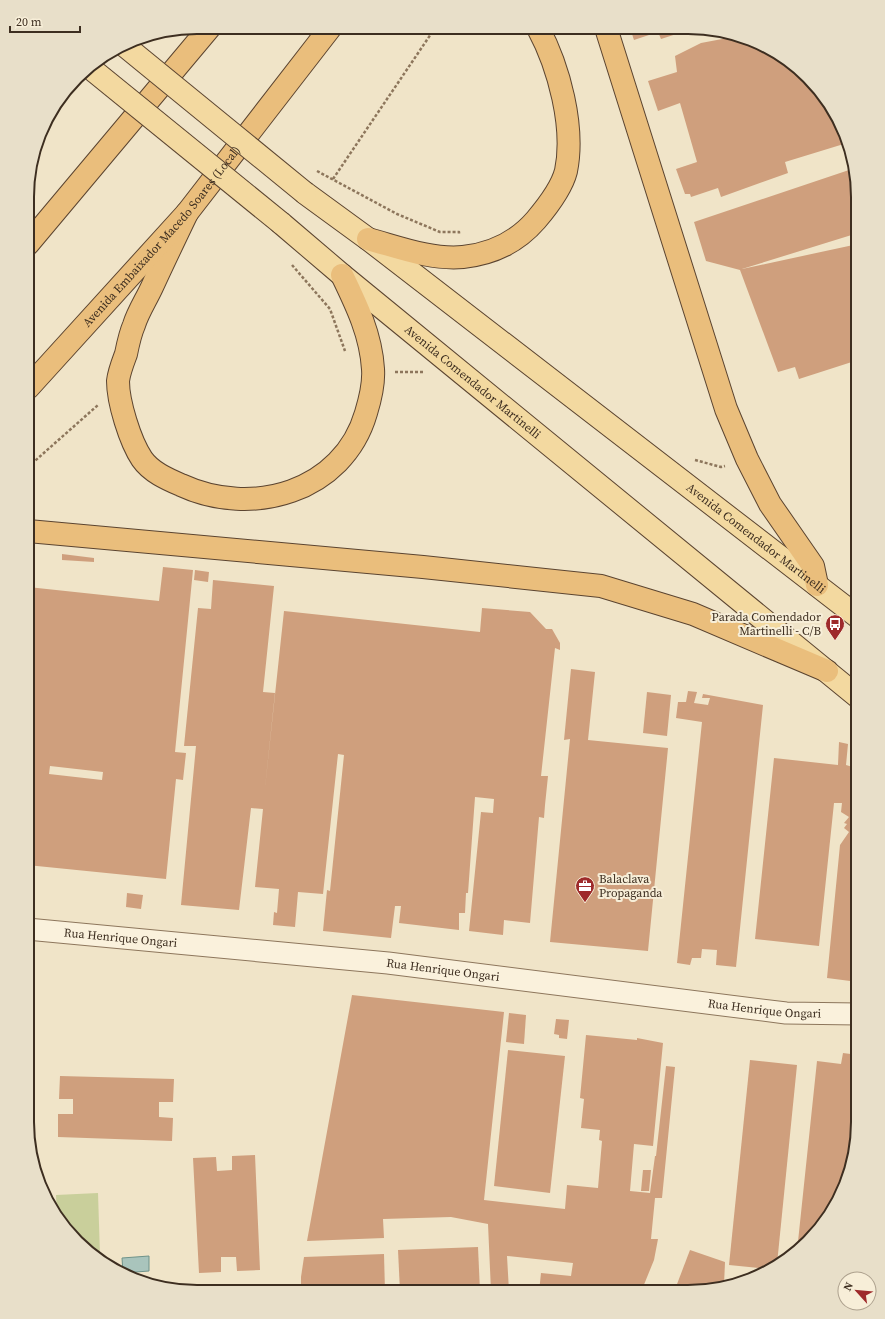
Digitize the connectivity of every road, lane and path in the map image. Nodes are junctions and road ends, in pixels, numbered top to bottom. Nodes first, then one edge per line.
1 (326, 34) edge
2 (431, 34) edge
3 (541, 34) edge
4 (608, 34) edge
5 (204, 35) edge
6 (129, 49) edge
7 (94, 71) edge
8 (187, 214) junction
9 (459, 232) dead end
10 (34, 237) edge
11 (368, 239) junction
12 (291, 264) dead end
13 (342, 276) junction
14 (347, 354) dead end
15 (34, 381) edge
16 (121, 395) junction
17 (34, 462) edge
18 (34, 532) edge
19 (817, 585) junction
20 (851, 612) edge
21 (827, 671) junction
22 (851, 691) edge
23 (34, 930) edge
24 (851, 1014) edge

1 - 8 highway, Avenida Embaixador Macedo Soares (Local)
2 - 9 path
3 - 11 highway
4 - 19 highway
5 - 10 highway
6 - 11 main road, Avenida Comendador Martinelli, bridge
7 - 13 main road, Avenida Comendador Martinelli, bridge
8 - 15 highway, Avenida Embaixador Macedo Soares (Local)
8 - 16 highway
11 - 19 main road, Avenida Comendador Martinelli
12 - 14 path
13 - 16 highway
13 - 21 main road, Avenida Comendador Martinelli
16 - 17 path
18 - 21 highway
19 - 20 main road, Avenida Comendador Martinelli
21 - 22 main road, Avenida Comendador Martinelli
23 - 24 street, Rua Henrique Ongari

